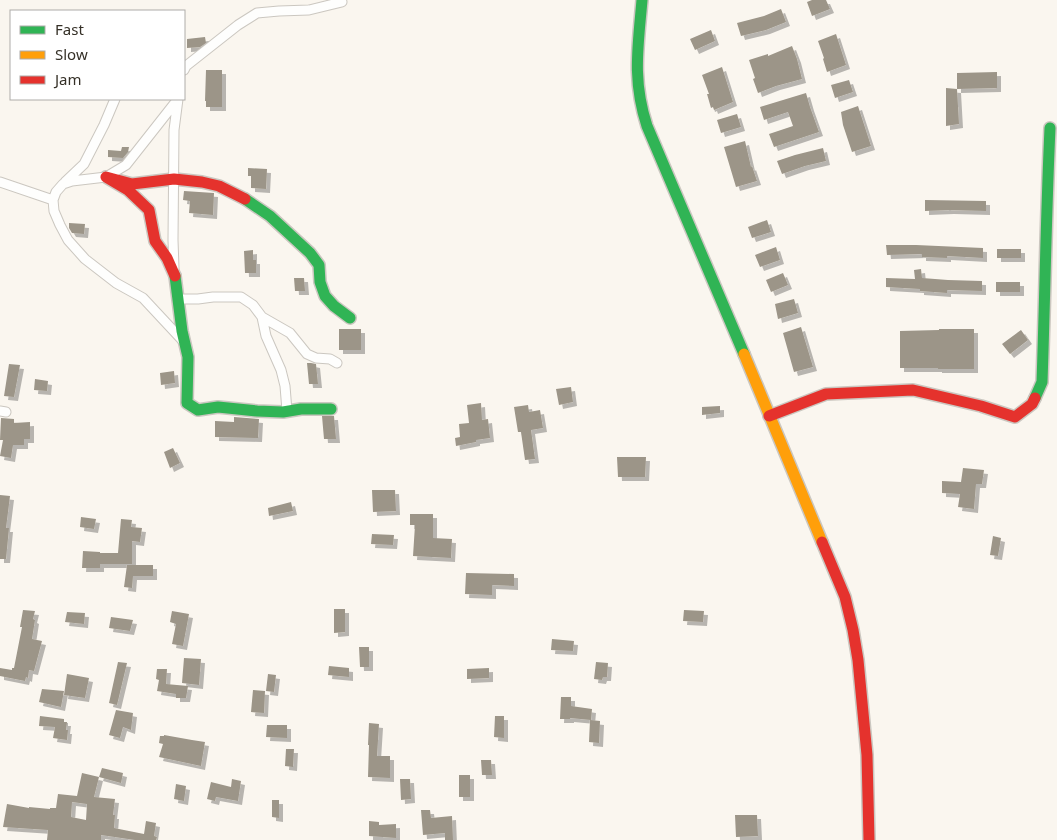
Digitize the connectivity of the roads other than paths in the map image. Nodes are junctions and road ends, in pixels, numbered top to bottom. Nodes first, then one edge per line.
1 (642, 0) edge
2 (342, 2) dead end
3 (185, 68) edge
4 (115, 100) edge
5 (177, 100) edge
6 (178, 100) edge
7 (1050, 128) dead end
8 (106, 178) junction
9 (174, 179) junction
10 (0, 182) edge
11 (63, 184) junction
12 (53, 200) junction
13 (175, 275) junction
14 (178, 299) junction
15 (262, 317) junction
16 (350, 318) dead end
17 (185, 343) junction
18 (337, 363) dead end
19 (331, 409) dead end
20 (287, 411) junction
21 (769, 416) junction
22 (869, 840) edge

1 - 21 street
2 - 3 street
4 - 11 street
5 - 8 street
6 - 9 street
7 - 21 street
8 - 9 street
8 - 11 street
8 - 13 street
9 - 13 street
9 - 16 street
10 - 12 street
11 - 12 street
12 - 17 street
13 - 14 street
14 - 15 street
14 - 17 street
15 - 18 street
15 - 20 street
17 - 20 street
19 - 20 street
21 - 22 street

